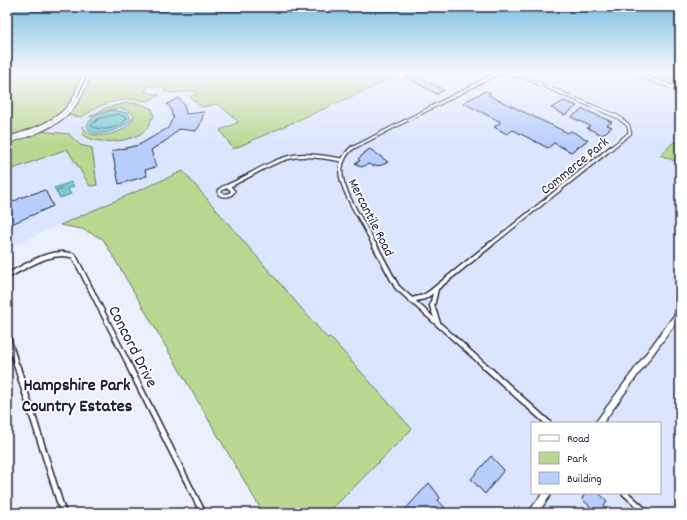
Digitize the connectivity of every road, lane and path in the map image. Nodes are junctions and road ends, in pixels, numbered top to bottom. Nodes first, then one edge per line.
1 (76, 96) edge
2 (81, 96) edge
3 (450, 96) edge
4 (570, 96) edge
5 (7, 139) edge
6 (7, 142) edge
7 (342, 160) junction
8 (229, 187) dead end
9 (7, 276) edge
10 (438, 287) junction
11 (412, 300) junction
12 (680, 312) edge
13 (439, 325) junction
14 (7, 334) edge
15 (547, 422) edge
16 (600, 422) edge
17 (547, 494) edge
18 (626, 494) edge
19 (63, 513) edge
20 (203, 513) edge
21 (533, 513) edge
22 (647, 513) edge

1 - 5 street
2 - 6 street
3 - 7 street
4 - 10 street, Commerce Park
7 - 8 street
7 - 11 street, Mercantile Road
9 - 20 street, Concord Drive
10 - 11 street, Commerce Park
10 - 13 street
11 - 13 street, Mercantile Road
12 - 16 main road
13 - 15 street
14 - 19 street
17 - 21 main road
18 - 22 street

